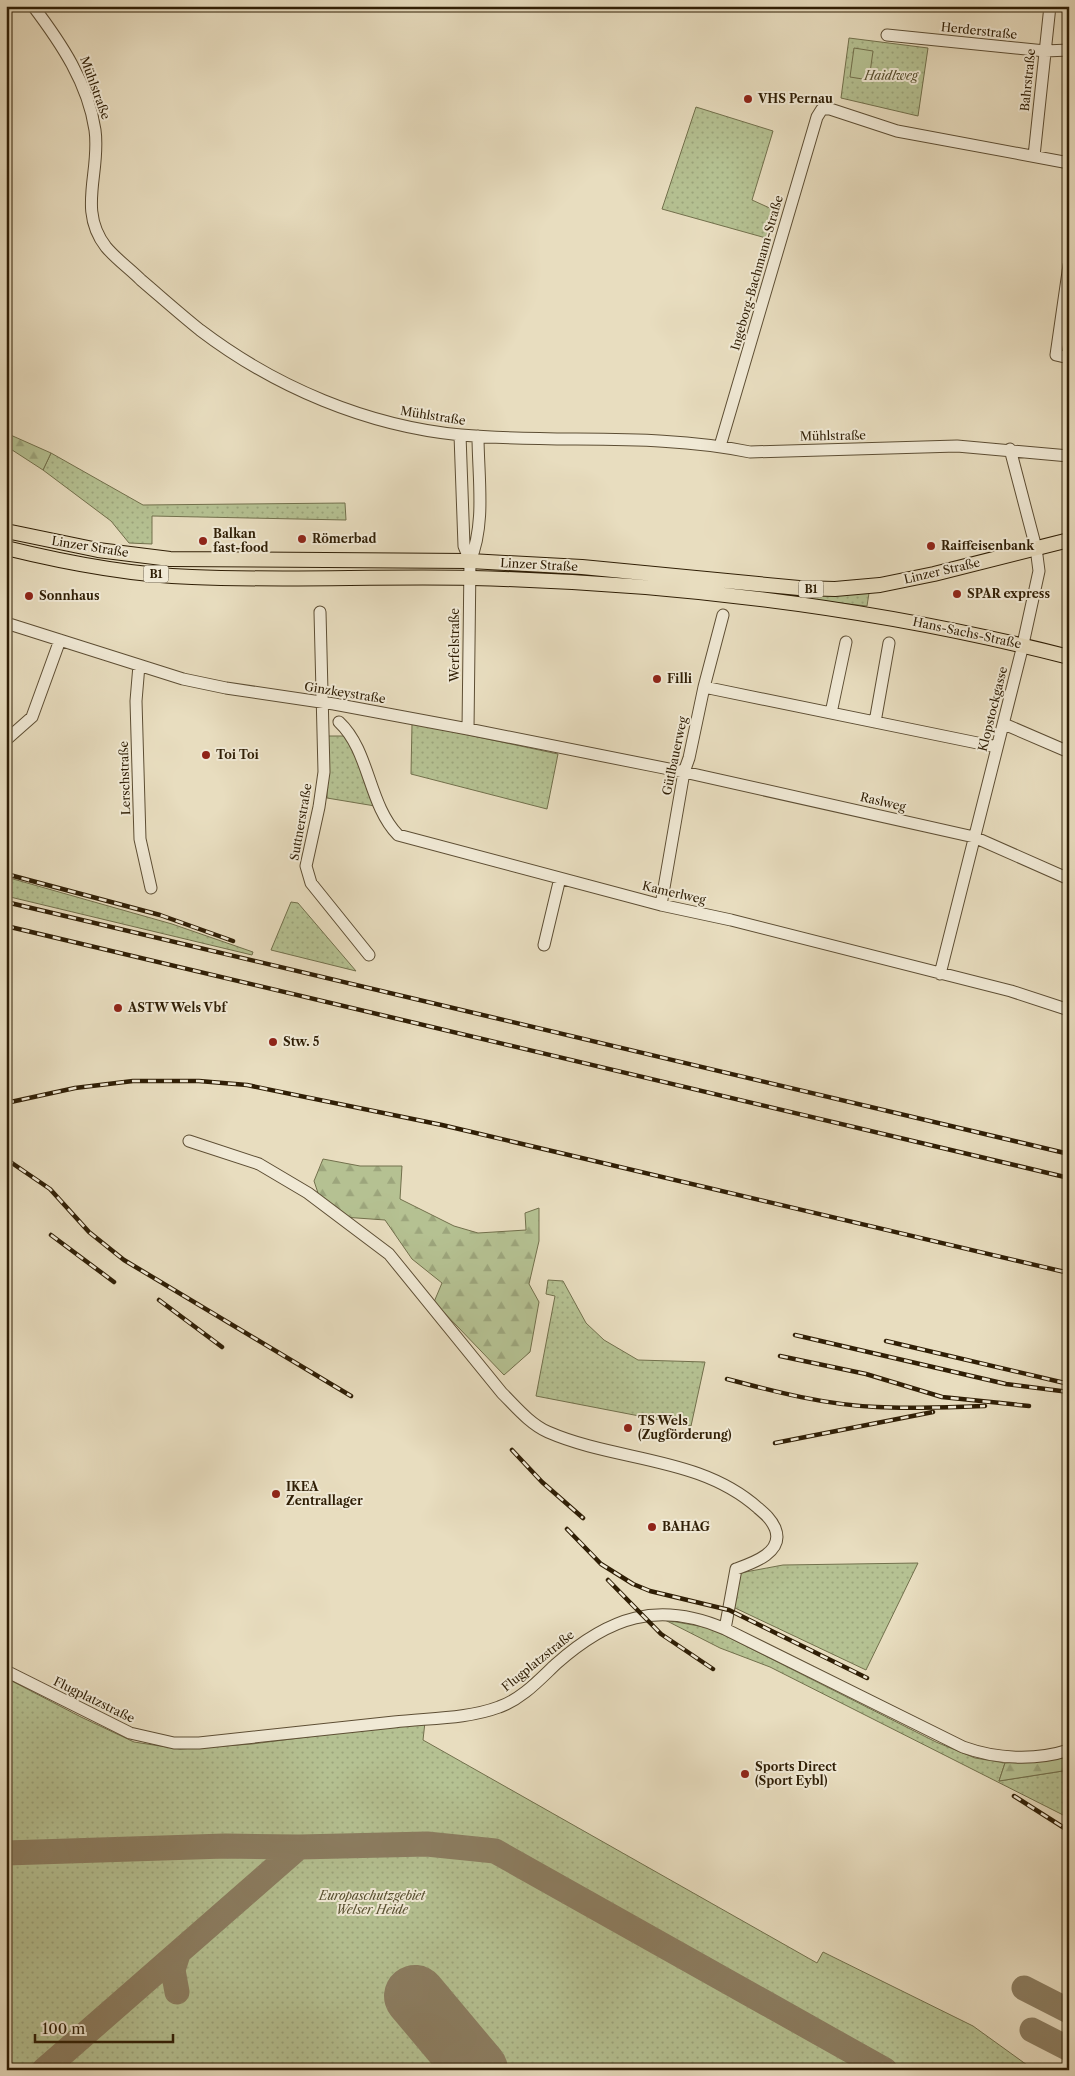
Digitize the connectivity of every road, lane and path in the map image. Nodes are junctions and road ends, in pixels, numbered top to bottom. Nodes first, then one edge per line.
1 (33, 6) edge
2 (1050, 6) edge
3 (887, 35) dead end
4 (1069, 50) edge
5 (1045, 51) junction
6 (1034, 156) junction
7 (1069, 163) edge
8 (1069, 266) edge
9 (1069, 358) edge
10 (460, 435) junction
11 (478, 436) junction
12 (720, 446) junction
13 (1010, 450) junction
14 (1069, 456) edge
15 (6, 531) edge
16 (1069, 540) edge
17 (6, 548) edge
18 (1036, 548) junction
19 (470, 561) junction
20 (470, 578) junction
21 (320, 612) dead end
22 (865, 613) joint
23 (724, 615) dead end
24 (6, 623) edge
25 (60, 640) junction
26 (846, 642) dead end
27 (889, 643) dead end
28 (1023, 645) junction
29 (1069, 657) edge
30 (139, 666) junction
31 (704, 688) junction
32 (321, 702) junction
33 (831, 713) junction
34 (339, 722) dead end
35 (875, 722) junction
36 (1004, 724) junction
37 (468, 728) junction
38 (6, 740) edge
39 (998, 747) junction
40 (1069, 752) edge
41 (684, 772) junction
42 (974, 837) junction
43 (560, 878) junction
44 (1069, 879) edge
45 (151, 888) dead end
46 (661, 905) junction
47 (544, 945) dead end
48 (369, 956) dead end
49 (940, 974) junction
50 (1069, 1010) edge
51 (190, 1141) dead end
52 (725, 1629) junction
53 (6, 1671) edge
54 (1069, 1750) edge

1 - 10 street, Mühlstraße
2 - 5 street, Bahrstraße
3 - 5 street, Herderstraße
4 - 5 street, Herderstraße
5 - 6 street, Bahrstraße
6 - 7 street
6 - 12 street, Ingeborg-Bachmann-Straße
8 - 9 street
10 - 11 street, Mühlstraße
10 - 19 street, Werfelstraße
11 - 12 street, Mühlstraße
11 - 19 street, Werfelstraße
12 - 13 street, Mühlstraße
13 - 14 street, Mühlstraße
13 - 18 street, Klopstockgasse
15 - 19 main road, Linzer Straße / B1
16 - 18 main road, Linzer Straße / B1
17 - 20 main road, Linzer Straße / B1
18 - 19 main road, Linzer Straße / B1
18 - 28 street, Klopstockgasse
19 - 20 street, Werfelstraße
20 - 22 main road, Linzer Straße / B1
20 - 37 street, Werfelstraße
21 - 32 street, Suttnerstraße
22 - 28 main road, Hans-Sachs-Straße
23 - 31 street, Gütlbauerweg
24 - 25 street, Ginzkeystraße
25 - 30 street, Ginzkeystraße
25 - 38 street
26 - 33 street
27 - 35 street
28 - 29 main road, Hans-Sachs-Straße
28 - 36 street, Klopstockgasse
30 - 32 street, Ginzkeystraße
30 - 45 street, Lerschstraße
31 - 33 street
31 - 41 street, Gütlbauerweg
32 - 37 street, Ginzkeystraße
32 - 48 street, Suttnerstraße
33 - 35 street
34 - 43 street, Kamerlweg
35 - 39 street
36 - 39 street, Klopstockgasse
36 - 40 street
37 - 41 street, Ginzkeystraße
39 - 42 street, Klopstockgasse
41 - 42 street, Raslweg
41 - 46 street, Gütlbauerweg
42 - 44 street, Raslweg
42 - 49 street, Klopstockgasse
43 - 46 street, Kamerlweg
43 - 47 street
46 - 49 street, Kamerlweg
49 - 50 street, Kamerlweg
51 - 52 street
52 - 53 street, Flugplatzstraße
52 - 54 street, Flugplatzstraße

